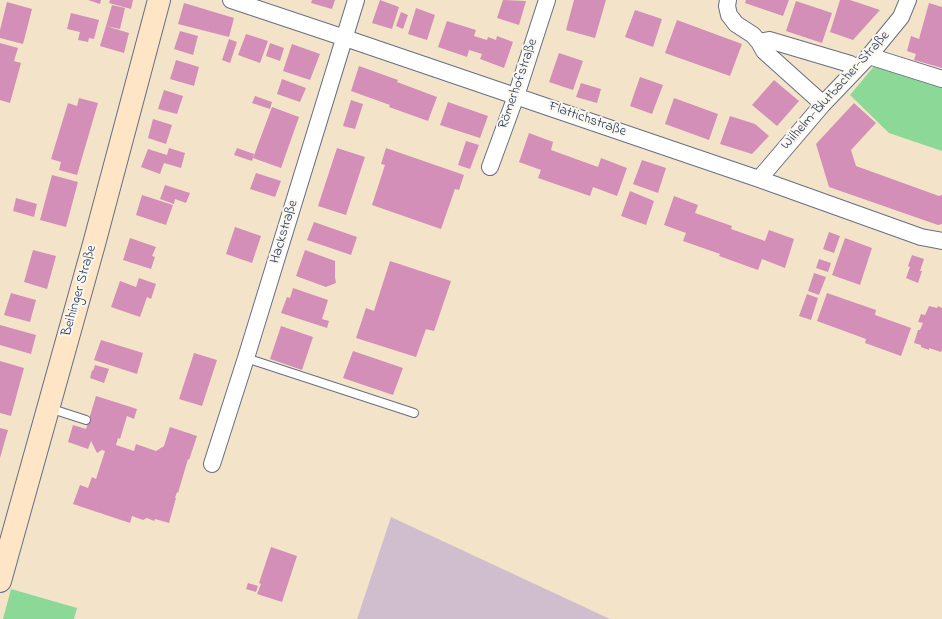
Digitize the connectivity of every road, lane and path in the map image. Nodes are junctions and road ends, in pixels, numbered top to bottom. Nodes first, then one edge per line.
1 (159, 0) edge
2 (231, 0) edge
3 (356, 0) edge
4 (548, 0) edge
5 (728, 0) edge
6 (908, 0) edge
7 (345, 38) junction
8 (759, 42) junction
9 (869, 56) junction
10 (857, 68) junction
11 (942, 79) edge
12 (516, 96) junction
13 (823, 104) junction
14 (490, 168) dead end
15 (759, 179) junction
16 (942, 241) edge
17 (246, 358) junction
18 (48, 408) junction
19 (414, 413) dead end
20 (86, 420) dead end
21 (212, 464) dead end
22 (0, 581) edge

1 - 18 main road, Beihinger Straße
2 - 7 street, Flattichstraße
3 - 7 street, Hackstraße
4 - 12 street, Römerhofstraße
5 - 8 street
6 - 9 street, Wilhelm-Blutbacher-Straße
7 - 12 street, Flattichstraße
7 - 17 street, Hackstraße
8 - 10 street
8 - 13 street
9 - 10 street, Wilhelm-Blutbacher-Straße
9 - 11 street
10 - 13 street, Wilhelm-Blutbacher-Straße
12 - 14 street, Römerhofstraße
12 - 15 street, Flattichstraße
13 - 15 street, Wilhelm-Blutbacher-Straße
15 - 16 street, Flattichstraße
17 - 19 lane
17 - 21 street, Hackstraße
18 - 20 lane
18 - 22 main road, Beihinger Straße

